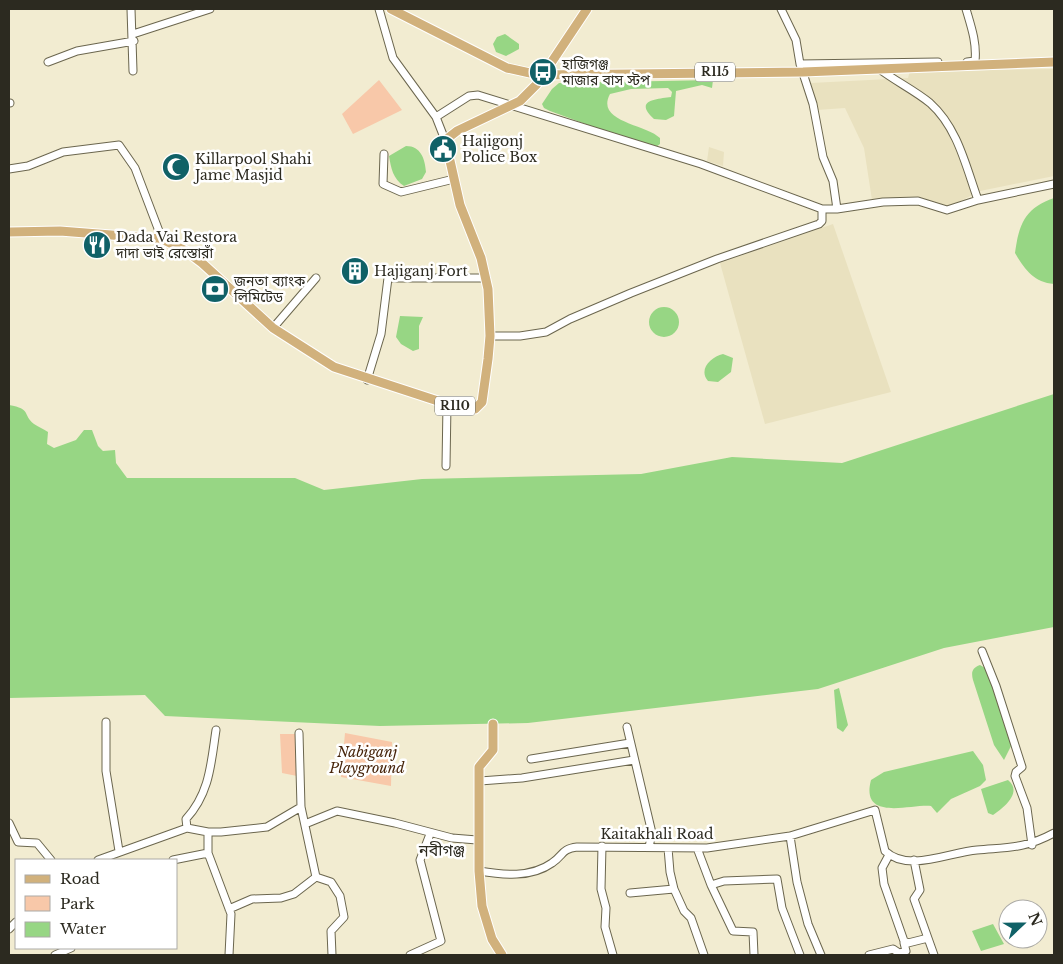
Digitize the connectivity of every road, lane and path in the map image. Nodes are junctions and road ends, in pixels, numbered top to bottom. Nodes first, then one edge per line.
1 (131, 9) edge
2 (210, 9) edge
3 (379, 9) edge
4 (391, 9) edge
5 (586, 9) edge
6 (781, 9) edge
7 (966, 9) edge
8 (134, 38) junction
9 (48, 62) dead end
10 (1054, 62) edge
11 (877, 67) junction
12 (802, 68) junction
13 (133, 71) dead end
14 (543, 75) junction
15 (514, 105) junction
16 (436, 117) junction
17 (447, 145) junction
18 (384, 154) dead end
19 (9, 169) edge
20 (454, 179) junction
21 (1054, 184) edge
22 (978, 200) junction
23 (822, 209) junction
24 (837, 209) junction
25 (9, 232) edge
26 (162, 239) junction
27 (316, 278) dead end
28 (486, 278) junction
29 (273, 328) junction
30 (490, 336) junction
31 (367, 380) junction
32 (448, 404) junction
33 (446, 466) dead end
34 (982, 651) dead end
35 (106, 722) dead end
36 (493, 724) dead end
37 (627, 726) dead end
38 (216, 730) dead end
39 (299, 733) dead end
40 (630, 742) junction
41 (531, 759) dead end
42 (634, 760) junction
43 (480, 781) junction
44 (301, 807) junction
45 (9, 823) edge
46 (305, 824) junction
47 (187, 828) junction
48 (208, 832) junction
49 (1054, 833) edge
50 (430, 834) junction
51 (790, 836) junction
52 (478, 840) junction
53 (1032, 844) junction
54 (602, 846) junction
55 (649, 847) junction
56 (668, 848) junction
57 (697, 848) junction
58 (119, 851) junction
59 (208, 853) junction
60 (889, 854) junction
61 (49, 859) edge
62 (100, 859) edge
63 (178, 859) edge
64 (914, 860) junction
65 (479, 871) junction
66 (316, 877) junction
67 (711, 885) junction
68 (674, 889) junction
69 (630, 893) dead end
70 (229, 909) junction
71 (928, 938) junction
72 (904, 943) junction
73 (70, 949) edge
74 (423, 952) edge
75 (56, 955) edge
76 (229, 955) edge
77 (332, 955) edge
78 (410, 955) edge
79 (502, 955) edge
80 (613, 955) edge
81 (704, 955) edge
82 (754, 955) edge
83 (800, 955) edge
84 (821, 955) edge
85 (869, 955) edge
86 (934, 955) edge

1 - 8 street
2 - 8 street
3 - 16 street
4 - 14 main road, R115
5 - 14 main road
6 - 12 street
7 - 12 street
8 - 9 street
8 - 13 street
10 - 11 main road, R115
11 - 12 main road, R115
11 - 22 street
12 - 14 main road, R115
12 - 24 street
14 - 15 main road
15 - 16 street
15 - 17 main road
15 - 23 street
16 - 17 street
17 - 20 main road, R110
18 - 20 street
19 - 26 street
20 - 28 main road, R110
21 - 22 street
22 - 24 street
23 - 24 street
23 - 30 street
25 - 26 main road, R110
26 - 29 main road, R110
27 - 29 street
28 - 30 main road, R110
28 - 31 street
29 - 31 main road, R110
30 - 32 main road, R110
31 - 32 main road, R110
32 - 33 street
34 - 53 street
35 - 58 street
36 - 43 main road
37 - 40 street
38 - 47 street
39 - 44 street
40 - 41 street
40 - 42 street
42 - 43 street
42 - 55 street
43 - 52 main road
44 - 46 street
44 - 48 street
45 - 61 street
46 - 50 street
46 - 66 street
47 - 48 street
47 - 58 street
48 - 59 street
49 - 53 street
50 - 52 street
50 - 74 street
51 - 57 street, Kaitakhali Road
51 - 60 street, Kaitakhali Road
51 - 84 street
52 - 65 main road
53 - 64 street
54 - 55 street, Kaitakhali Road
54 - 65 street, Kaitakhali Road
54 - 80 street
55 - 56 street, Kaitakhali Road
56 - 57 street, Kaitakhali Road
56 - 68 street
57 - 67 street
58 - 62 street
59 - 63 street
59 - 70 street
60 - 64 street
60 - 72 street
64 - 71 street
65 - 79 main road
66 - 70 street
66 - 77 street
67 - 82 street
67 - 83 street
68 - 69 street
68 - 81 street
70 - 76 street
71 - 72 street
71 - 86 street
72 - 85 street
73 - 75 street
74 - 78 street

